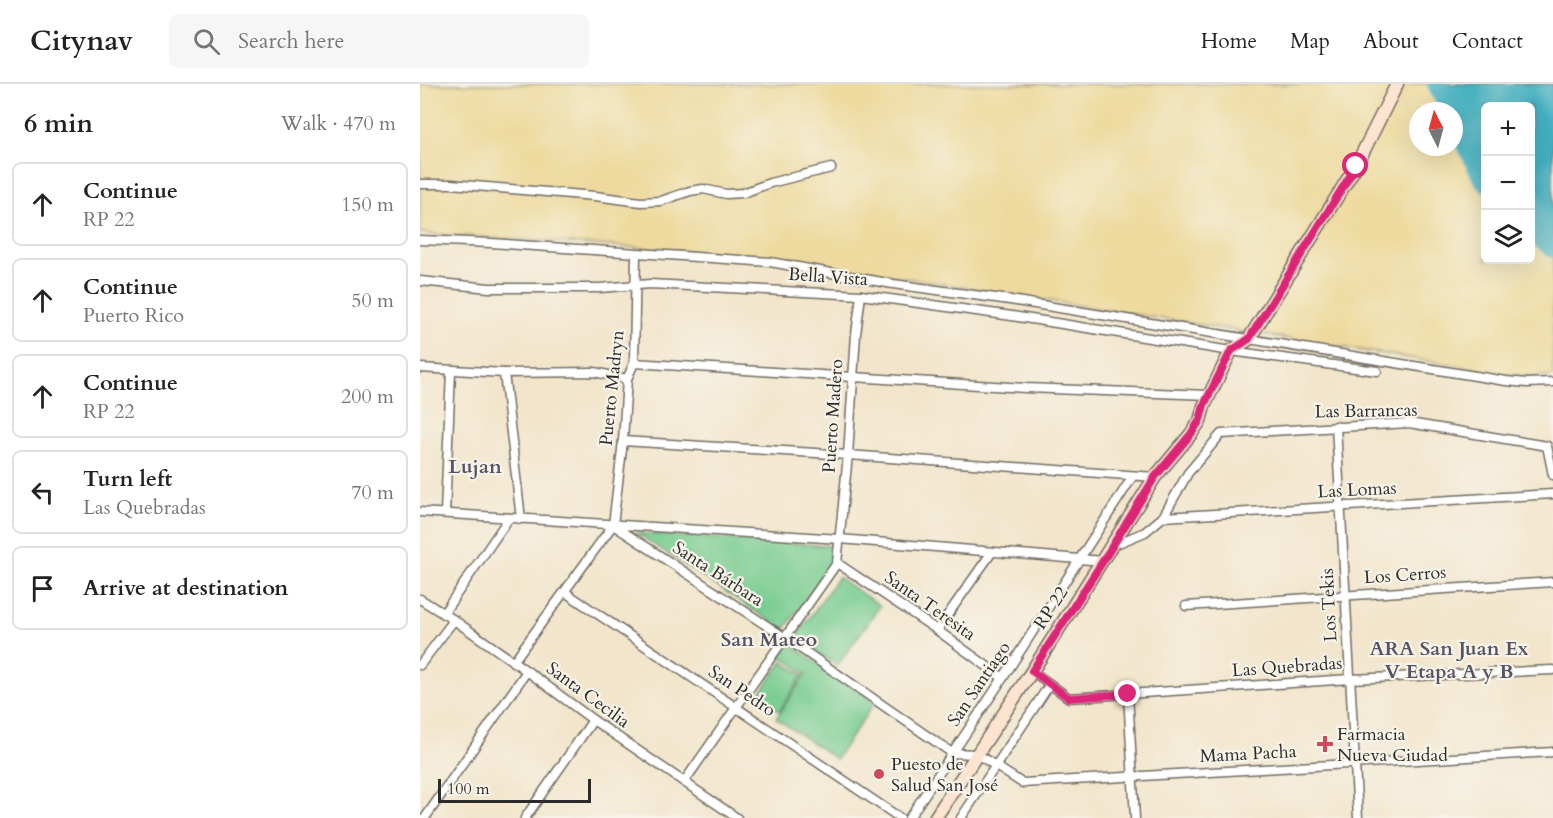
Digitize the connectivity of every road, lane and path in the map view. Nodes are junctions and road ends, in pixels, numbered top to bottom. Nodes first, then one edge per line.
1 (1397, 84) edge
2 (831, 168) dead end
3 (420, 184) edge
4 (420, 240) edge
5 (636, 254) junction
6 (420, 282) edge
7 (636, 284) junction
8 (861, 295) junction
9 (1249, 339) junction
10 (1231, 351) junction
11 (634, 363) junction
12 (420, 368) edge
13 (452, 371) junction
14 (1377, 371) dead end
15 (504, 373) junction
16 (853, 378) junction
17 (627, 379) junction
18 (1553, 382) edge
19 (1209, 395) junction
20 (1336, 426) junction
21 (623, 441) junction
22 (848, 455) junction
23 (1553, 475) edge
24 (1133, 476) junction
25 (1155, 477) junction
26 (1553, 494) edge
27 (1341, 507) junction
28 (420, 512) edge
29 (446, 513) junction
30 (1163, 517) junction
31 (509, 518) junction
32 (521, 519) junction
33 (613, 525) junction
34 (840, 539) junction
35 (1116, 544) dead end
36 (992, 552) junction
37 (1079, 560) junction
38 (1103, 561) junction
39 (837, 562) junction
40 (1553, 582) edge
41 (565, 592) junction
42 (1345, 595) junction
43 (420, 599) edge
44 (1186, 606) dead end
45 (443, 614) junction
46 (454, 620) junction
47 (937, 630) junction
48 (784, 638) junction
49 (513, 662) junction
50 (420, 664) edge
51 (1553, 670) edge
52 (527, 671) junction
53 (1032, 671) junction
54 (1003, 678) junction
55 (1350, 679) junction
56 (1050, 684) junction
57 (1128, 694) junction
58 (736, 708) junction
59 (593, 720) junction
60 (1553, 752) edge
61 (952, 753) junction
62 (977, 754) junction
63 (1354, 764) junction
64 (996, 766) junction
65 (1132, 777) junction
66 (684, 782) junction
67 (425, 818) edge
68 (525, 818) edge
69 (737, 818) edge
70 (900, 818) edge
71 (909, 818) edge
72 (934, 818) edge
73 (961, 818) edge
74 (1135, 818) edge
75 (1358, 818) edge

1 - 9 street
2 - 3 street
4 - 5 street
5 - 7 street, Puerto Madryn
5 - 9 street
6 - 7 street, Bella Vista
7 - 8 street, Bella Vista
7 - 11 street, Puerto Madryn
8 - 10 street, Bella Vista
8 - 16 street, Puerto Madero
9 - 10 street
9 - 18 street
10 - 14 street, Bella Vista
10 - 19 street, RP 22
11 - 16 street
11 - 17 street, Puerto Madryn
12 - 13 street
13 - 15 street
13 - 29 street
15 - 17 street
15 - 32 street
16 - 19 street
16 - 22 street, Puerto Madero
17 - 21 street, Puerto Madryn
19 - 25 street, RP 22
20 - 23 street, Las Barrancas
20 - 27 street, Los Tekis
20 - 30 street, Las Barrancas
21 - 22 street
21 - 33 street, Puerto Madryn
22 - 24 street
22 - 34 street, Puerto Madero
24 - 25 street
24 - 37 street, San Santiago
25 - 38 street, RP 22
26 - 27 street, Las Lomas
27 - 30 street, Las Lomas
27 - 42 street, Los Tekis
28 - 29 street
29 - 31 street
30 - 35 street
31 - 32 street
31 - 45 street
32 - 33 street
33 - 34 street
33 - 41 street
33 - 48 street, Santa Bárbara
34 - 36 street
34 - 39 street, Puerto Madero
36 - 37 street
36 - 47 street
37 - 38 street
37 - 54 street, San Santiago
38 - 53 street, RP 22
39 - 47 street, Santa Teresita
39 - 48 street
40 - 42 street, Los Cerros
41 - 49 street
41 - 58 street, San Pedro
42 - 44 street, Los Cerros
42 - 55 street, Los Tekis
43 - 45 street, Santa Cecilia
45 - 46 street, Santa Cecilia
46 - 49 street, Santa Cecilia
46 - 50 street
47 - 54 street, Santa Teresita
48 - 58 street
48 - 61 street, Santa Bárbara
49 - 52 street, Santa Cecilia
51 - 55 street, Las Quebradas
52 - 59 street, Santa Cecilia
52 - 67 street
53 - 56 street, Las Quebradas
53 - 62 street, RP 22
54 - 61 street, San Santiago
55 - 57 street, Las Quebradas
55 - 63 street, Los Tekis
56 - 57 street, Las Quebradas
56 - 64 street
57 - 65 street
58 - 66 street
58 - 70 street, San Pedro
59 - 66 street, Santa Cecilia
59 - 68 street
60 - 63 street, Mama Pacha
61 - 62 street, Mama Pacha
61 - 71 street, San Santiago
62 - 64 street, Mama Pacha
62 - 72 street, RP 22
63 - 65 street, Mama Pacha
63 - 75 street, Los Tekis
64 - 65 street, Mama Pacha
64 - 73 street
65 - 74 street
66 - 69 street, Santa Cecilia

